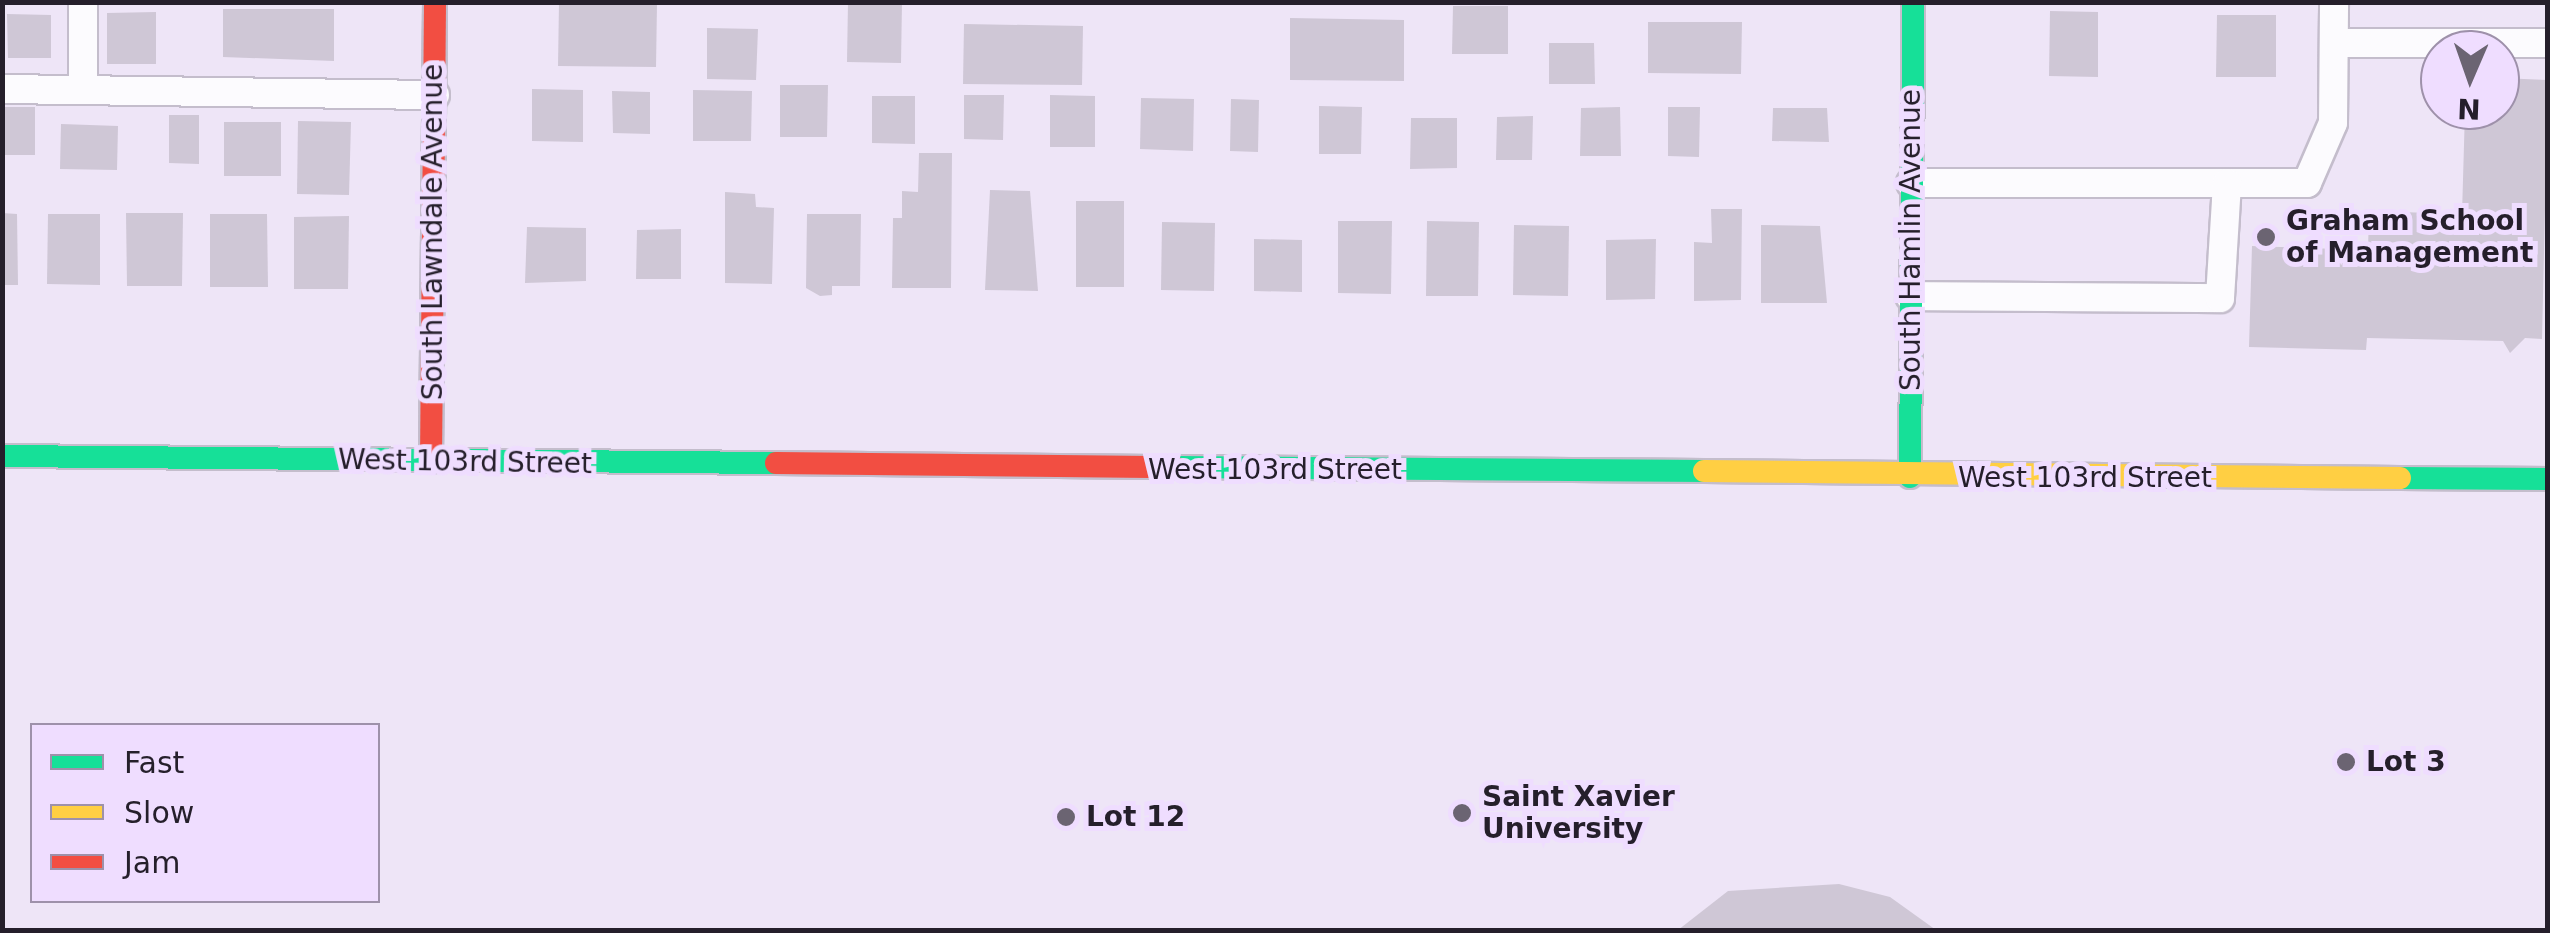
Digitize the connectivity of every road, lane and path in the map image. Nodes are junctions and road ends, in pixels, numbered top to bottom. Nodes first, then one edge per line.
1 (83, 2) edge
2 (435, 2) edge
3 (1912, 2) edge
4 (2334, 2) edge
5 (2334, 43) junction
6 (2548, 43) edge
7 (2, 89) edge
8 (83, 90) junction
9 (434, 95) junction
10 (1912, 182) junction
11 (2227, 183) junction
12 (1910, 296) junction
13 (2, 456) edge
14 (432, 462) junction
15 (1910, 477) junction
16 (2548, 479) edge

1 - 8 lane
2 - 9 main road, South Lawndale Avenue
3 - 10 main road, South Hamlin Avenue
4 - 5 lane
5 - 6 lane
5 - 11 lane
7 - 8 lane
8 - 9 lane
9 - 14 main road, South Lawndale Avenue
10 - 11 lane
10 - 12 main road, South Hamlin Avenue
11 - 12 lane
12 - 15 main road, South Hamlin Avenue
13 - 14 main road, West 103rd Street
14 - 15 main road, West 103rd Street
15 - 16 main road, West 103rd Street

